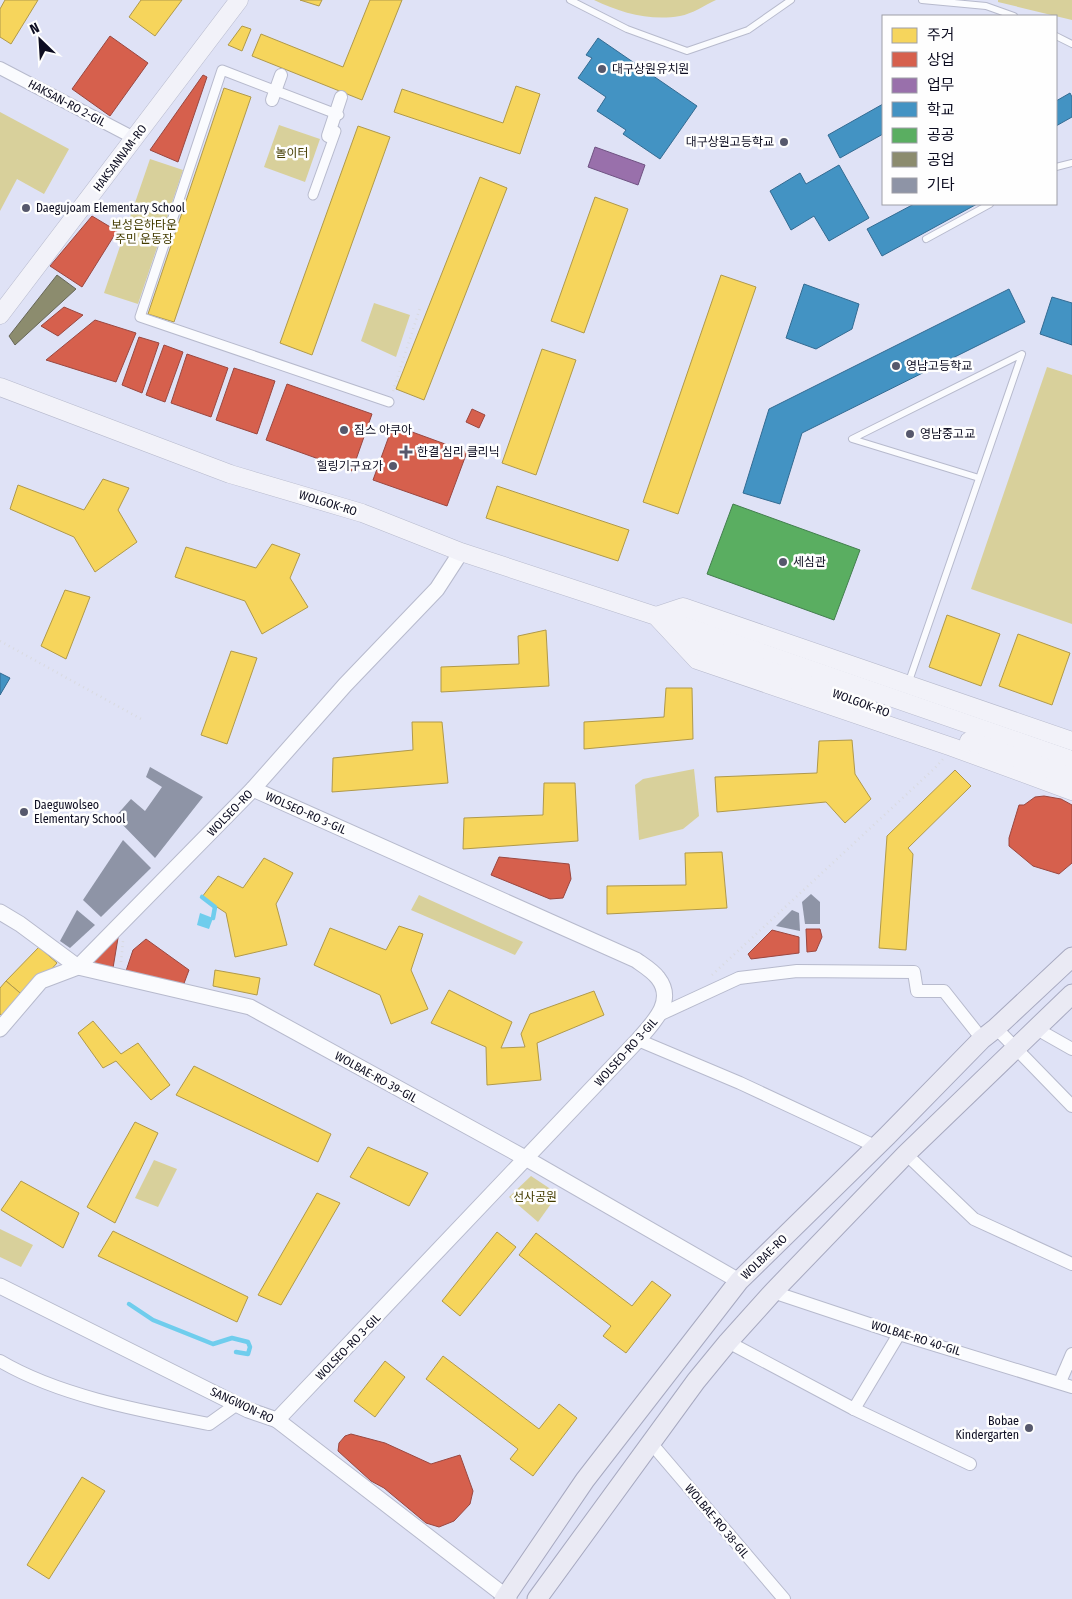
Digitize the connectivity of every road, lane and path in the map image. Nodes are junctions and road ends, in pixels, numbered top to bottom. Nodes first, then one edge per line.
1 (239, 0) edge
2 (570, 0) edge
3 (791, 0) edge
4 (922, 0) edge
5 (1011, 15) edge
6 (1057, 36) edge
7 (1072, 44) edge
8 (0, 68) edge
9 (281, 76) dead end
10 (341, 97) dead end
11 (272, 100) dead end
12 (328, 136) dead end
13 (134, 138) junction
14 (1072, 163) edge
15 (1057, 167) edge
16 (313, 195) dead end
17 (988, 205) edge
18 (926, 239) dead end
19 (420, 308) dead end
20 (0, 315) edge
21 (0, 387) edge
22 (389, 402) joint
23 (979, 478) junction
24 (461, 552) junction
25 (656, 616) junction
26 (0, 641) edge
27 (908, 685) junction
28 (909, 712) junction
29 (140, 719) dead end
30 (1072, 741) edge
31 (952, 747) junction
32 (1072, 760) edge
33 (1072, 777) edge
34 (253, 789) junction
35 (1072, 791) edge
36 (0, 912) edge
37 (126, 918) junction
38 (1072, 957) edge
39 (78, 967) junction
40 (120, 976) junction
41 (705, 982) dead end
42 (1072, 994) edge
43 (661, 1014) junction
44 (1035, 1028) junction
45 (0, 1029) edge
46 (989, 1033) junction
47 (638, 1040) junction
48 (1015, 1048) junction
49 (1072, 1049) edge
50 (1072, 1106) edge
51 (875, 1146) junction
52 (906, 1154) junction
53 (527, 1159) junction
54 (1072, 1264) edge
55 (739, 1280) junction
56 (0, 1286) edge
57 (773, 1292) junction
58 (899, 1334) junction
59 (728, 1342) junction
60 (1072, 1354) edge
61 (0, 1361) edge
62 (1066, 1384) edge
63 (237, 1404) junction
64 (854, 1408) junction
65 (277, 1420) junction
66 (651, 1443) junction
67 (970, 1464) dead end
68 (506, 1598) edge
69 (538, 1599) edge
70 (784, 1599) edge

1 - 13 main road, HAKSANNAM-RO
2 - 3 lane
4 - 5 lane
6 - 7 lane
8 - 13 street, HAKSAN-RO 2-GIL
9 - 11 street
10 - 12 street
13 - 20 main road, HAKSANNAM-RO
14 - 15 lane
16 - 22 street
17 - 18 lane
19 - 22 path
21 - 24 main road, WOLGOK-RO
23 - 23 lane
23 - 27 lane
24 - 25 main road, WOLGOK-RO
24 - 34 street, WOLSEO-RO
25 - 27 main road
25 - 28 main road, WOLGOK-RO
25 - 31 main road
26 - 29 path
27 - 30 main road
28 - 32 main road, WOLGOK-RO
28 - 33 main road, WOLGOK-RO
31 - 35 main road
31 - 41 path
34 - 37 street, WOLSEO-RO
34 - 43 street, WOLSEO-RO 3-GIL
36 - 39 street, WOLBAE-RO 39-GIL
37 - 39 street, WOLSEO-RO
37 - 40 path
38 - 46 main road, WOLBAE-RO
39 - 40 street, WOLBAE-RO 39-GIL
39 - 45 street, WOLSEO-RO
40 - 53 street, WOLBAE-RO 39-GIL
42 - 44 main road
43 - 46 street
43 - 47 street, WOLSEO-RO 3-GIL
44 - 48 main road
44 - 49 street
46 - 48 street
46 - 51 main road, WOLBAE-RO
47 - 51 street
47 - 53 street, WOLSEO-RO 3-GIL
48 - 50 street
48 - 52 main road
51 - 55 main road, WOLBAE-RO
52 - 54 street
52 - 57 main road
53 - 55 street, WOLBAE-RO 39-GIL
53 - 65 street, WOLSEO-RO 3-GIL
55 - 68 main road, WOLBAE-RO
56 - 63 street, SANGWON-RO
57 - 58 street, WOLBAE-RO 40-GIL
57 - 59 main road
58 - 62 street, WOLBAE-RO 40-GIL
58 - 64 street
59 - 64 street
59 - 66 main road
60 - 62 street, WOLBAE-RO 40-GIL
61 - 63 street
63 - 65 street, SANGWON-RO
64 - 67 street
65 - 68 street, SANGWON-RO
66 - 69 main road
66 - 70 street, WOLBAE-RO 38-GIL

